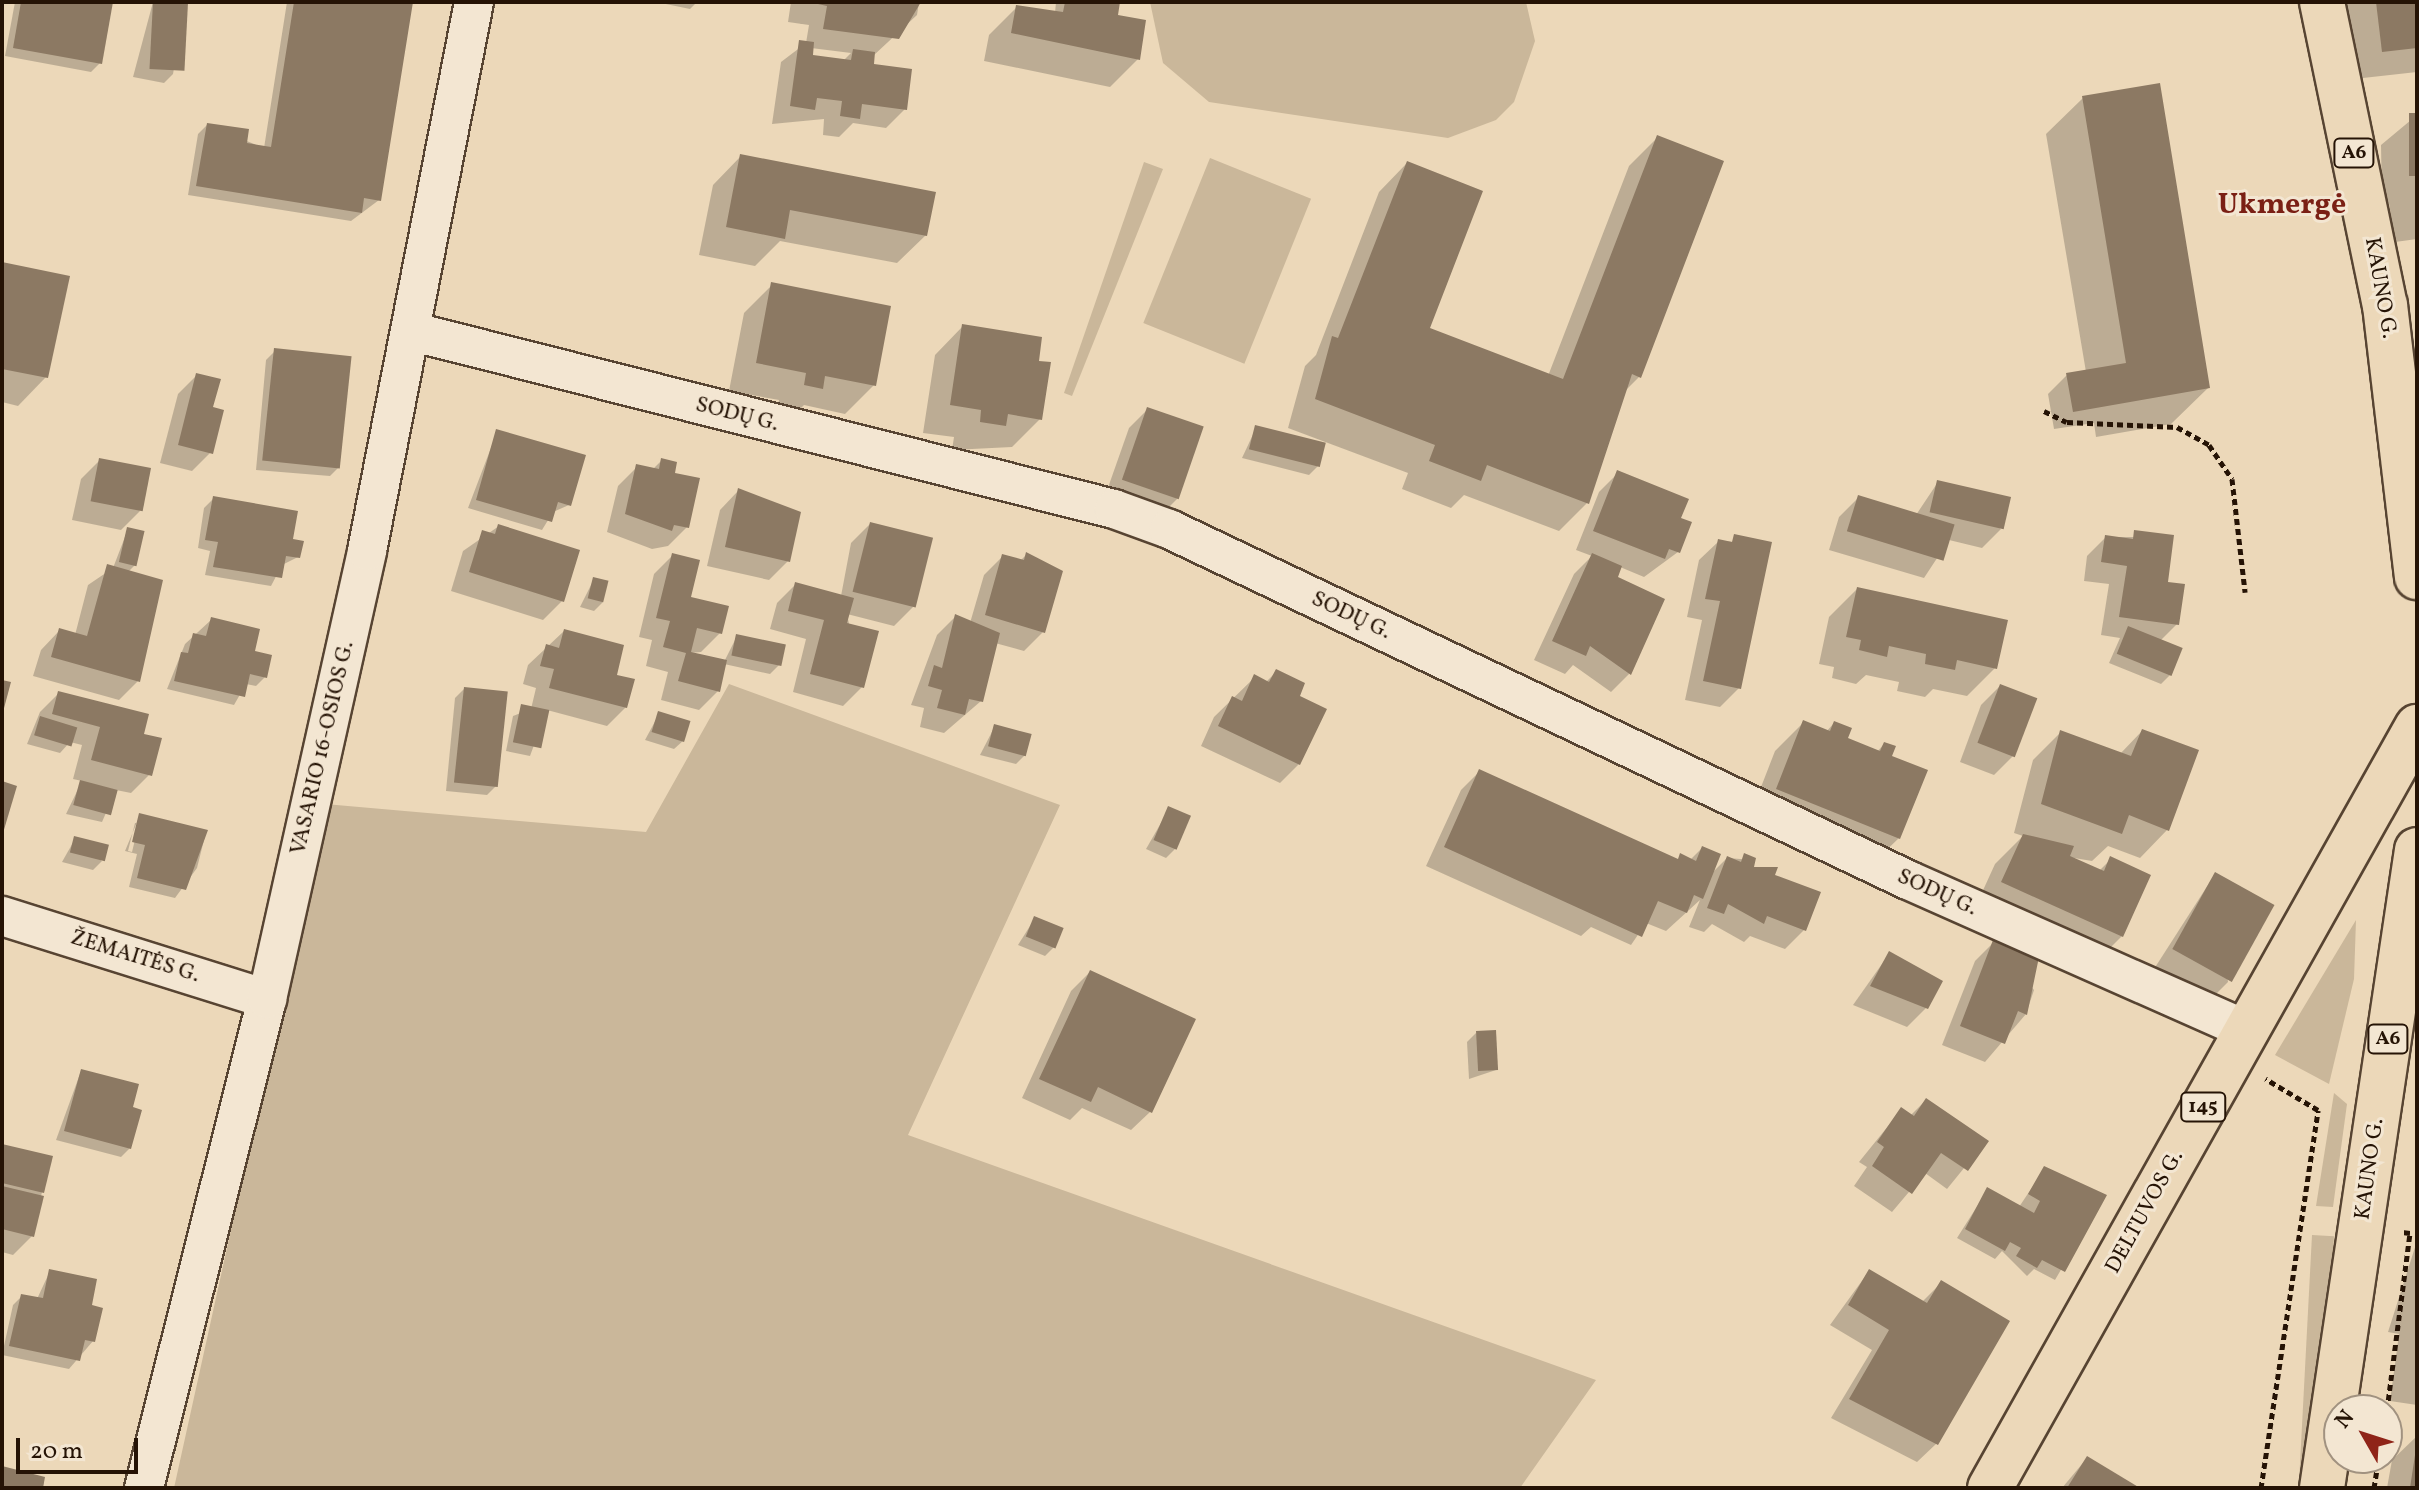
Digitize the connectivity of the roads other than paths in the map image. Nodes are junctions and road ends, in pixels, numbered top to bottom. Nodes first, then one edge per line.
1 (474, 2) edge
2 (2322, 2) edge
3 (410, 331) junction
4 (2417, 577) edge
5 (2417, 727) edge
6 (2417, 850) edge
7 (2, 916) edge
8 (267, 999) junction
9 (2238, 1044) junction
10 (144, 1488) edge
11 (1990, 1488) edge
12 (2322, 1488) edge

1 - 3 street, VASARIO 16-OSIOS G.
2 - 4 main road, KAUNO G. / A6
3 - 8 street, VASARIO 16-OSIOS G.
3 - 9 street, SODŲ G.
5 - 9 main road, DELTUVOS G. / 145
6 - 12 main road, KAUNO G. / A6
7 - 8 street, ŽEMAITĖS G.
8 - 10 street, VASARIO 16-OSIOS G.
9 - 11 main road, DELTUVOS G. / 145

